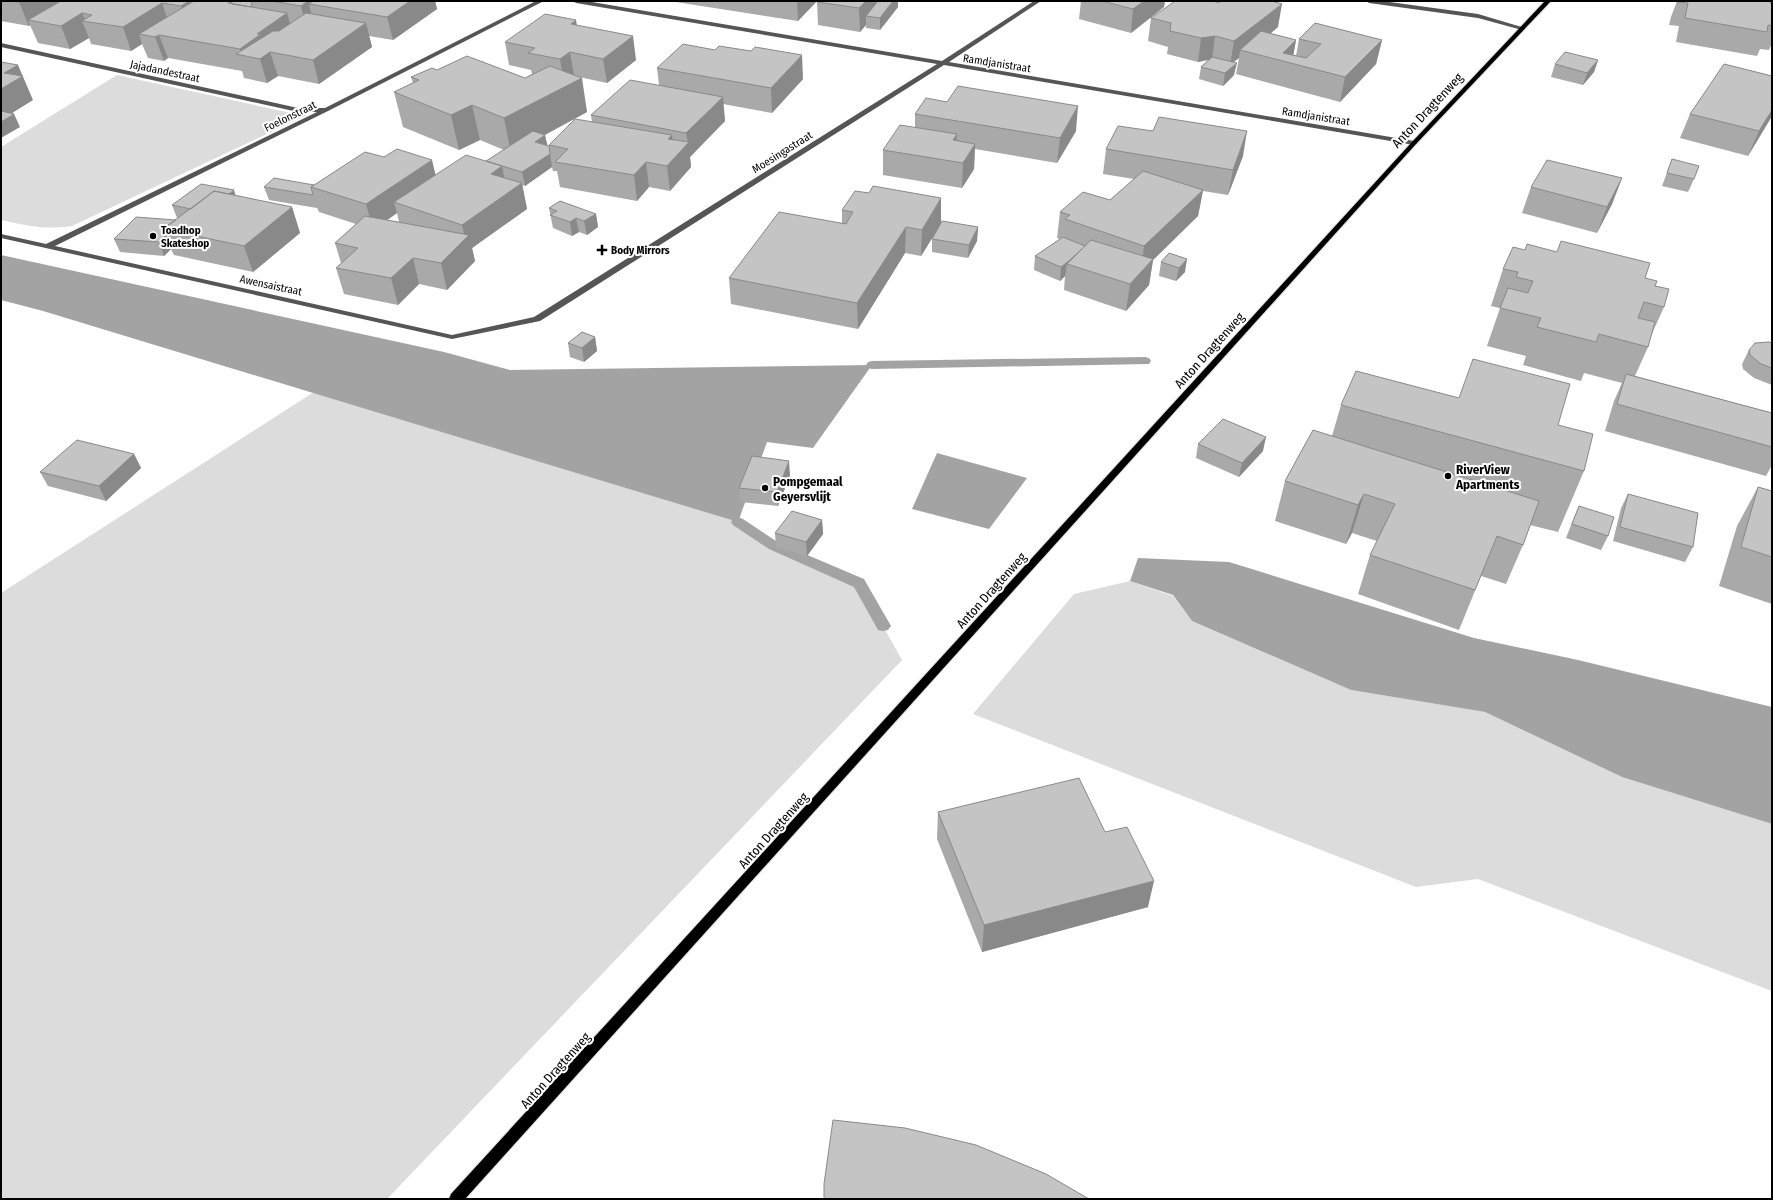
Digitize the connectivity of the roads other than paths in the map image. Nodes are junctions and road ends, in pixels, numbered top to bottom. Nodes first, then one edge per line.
1 (541, 1) edge
2 (576, 1) edge
3 (1038, 1) edge
4 (1369, 1) edge
5 (1548, 1) edge
6 (1522, 28) junction
7 (1, 46) edge
8 (942, 64) junction
9 (326, 110) junction
10 (1414, 143) junction
11 (1, 236) edge
12 (46, 247) junction
13 (537, 319) joint
14 (456, 1199) edge

1 - 9 street, Foelonstraat
2 - 8 street, Ramdjanistraat
3 - 8 street, Moesingastraat
4 - 6 street
5 - 6 main road, Anton Dragtenweg
6 - 10 main road, Anton Dragtenweg
7 - 9 street, Jajadandestraat
8 - 10 street, Ramdjanistraat
8 - 13 street, Moesingastraat
9 - 12 street, Foelonstraat
10 - 14 main road, Anton Dragtenweg
11 - 12 street, Awensaistraat
12 - 13 street, Awensaistraat

